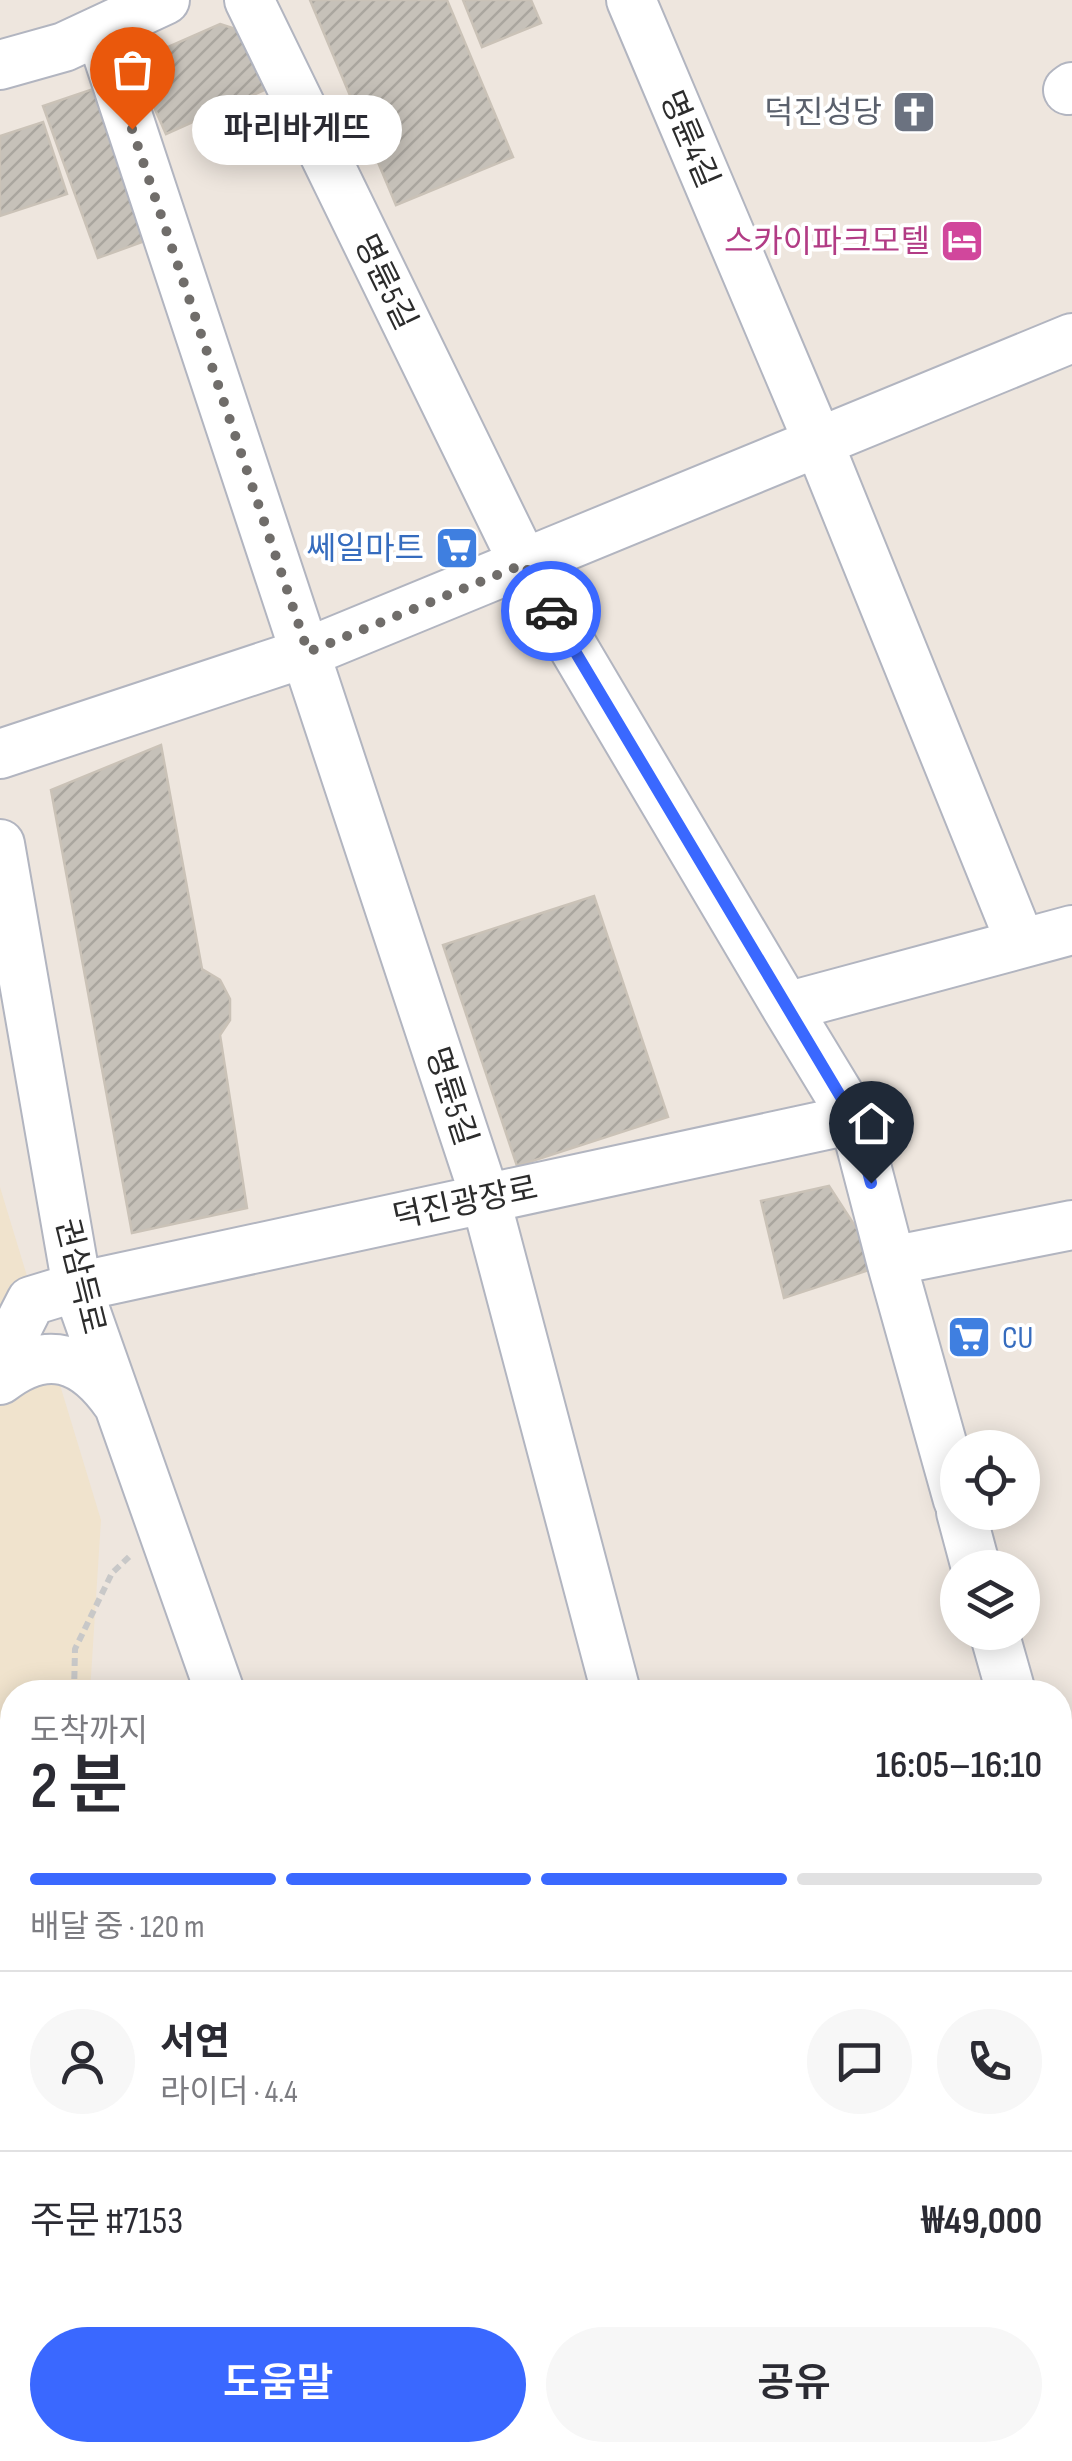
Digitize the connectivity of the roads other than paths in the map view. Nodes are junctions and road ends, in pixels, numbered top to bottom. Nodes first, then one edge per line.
1 (165, 0) edge
2 (248, 0) edge
3 (631, 0) edge
4 (100, 32) junction
5 (0, 65) edge
6 (1072, 338) edge
7 (819, 444) junction
8 (524, 564) junction
9 (308, 652) junction
10 (0, 754) edge
11 (0, 844) edge
12 (1072, 930) edge
13 (1020, 941) junction
14 (786, 1007) junction
15 (854, 1119) junction
16 (485, 1197) junction
17 (1072, 1225) edge
18 (892, 1261) junction
19 (77, 1287) junction
20 (0, 1362) edge
21 (0, 1380) edge
22 (119, 1405) junction
23 (940, 1435) edge
24 (999, 1650) edge
25 (216, 1680) edge
26 (613, 1680) edge
27 (1008, 1680) edge

1 - 4 street
2 - 8 street, 명륜5길
3 - 7 street, 명륜4길
4 - 5 street
4 - 9 street
6 - 7 street
7 - 8 street
7 - 13 street
8 - 9 street
8 - 14 street, 명륜5길
9 - 10 street
9 - 16 street, 명륜5길
11 - 19 street, 권삼득로
12 - 13 street
13 - 14 street
14 - 15 street
15 - 16 street, 덕진광장로
15 - 18 street
16 - 19 street, 덕진광장로
16 - 26 street, 명륜5길
17 - 18 street
18 - 23 street
19 - 20 street, 덕진광장로
19 - 22 street, 권삼득로
21 - 22 street
22 - 25 street, 권삼득로
24 - 27 street

